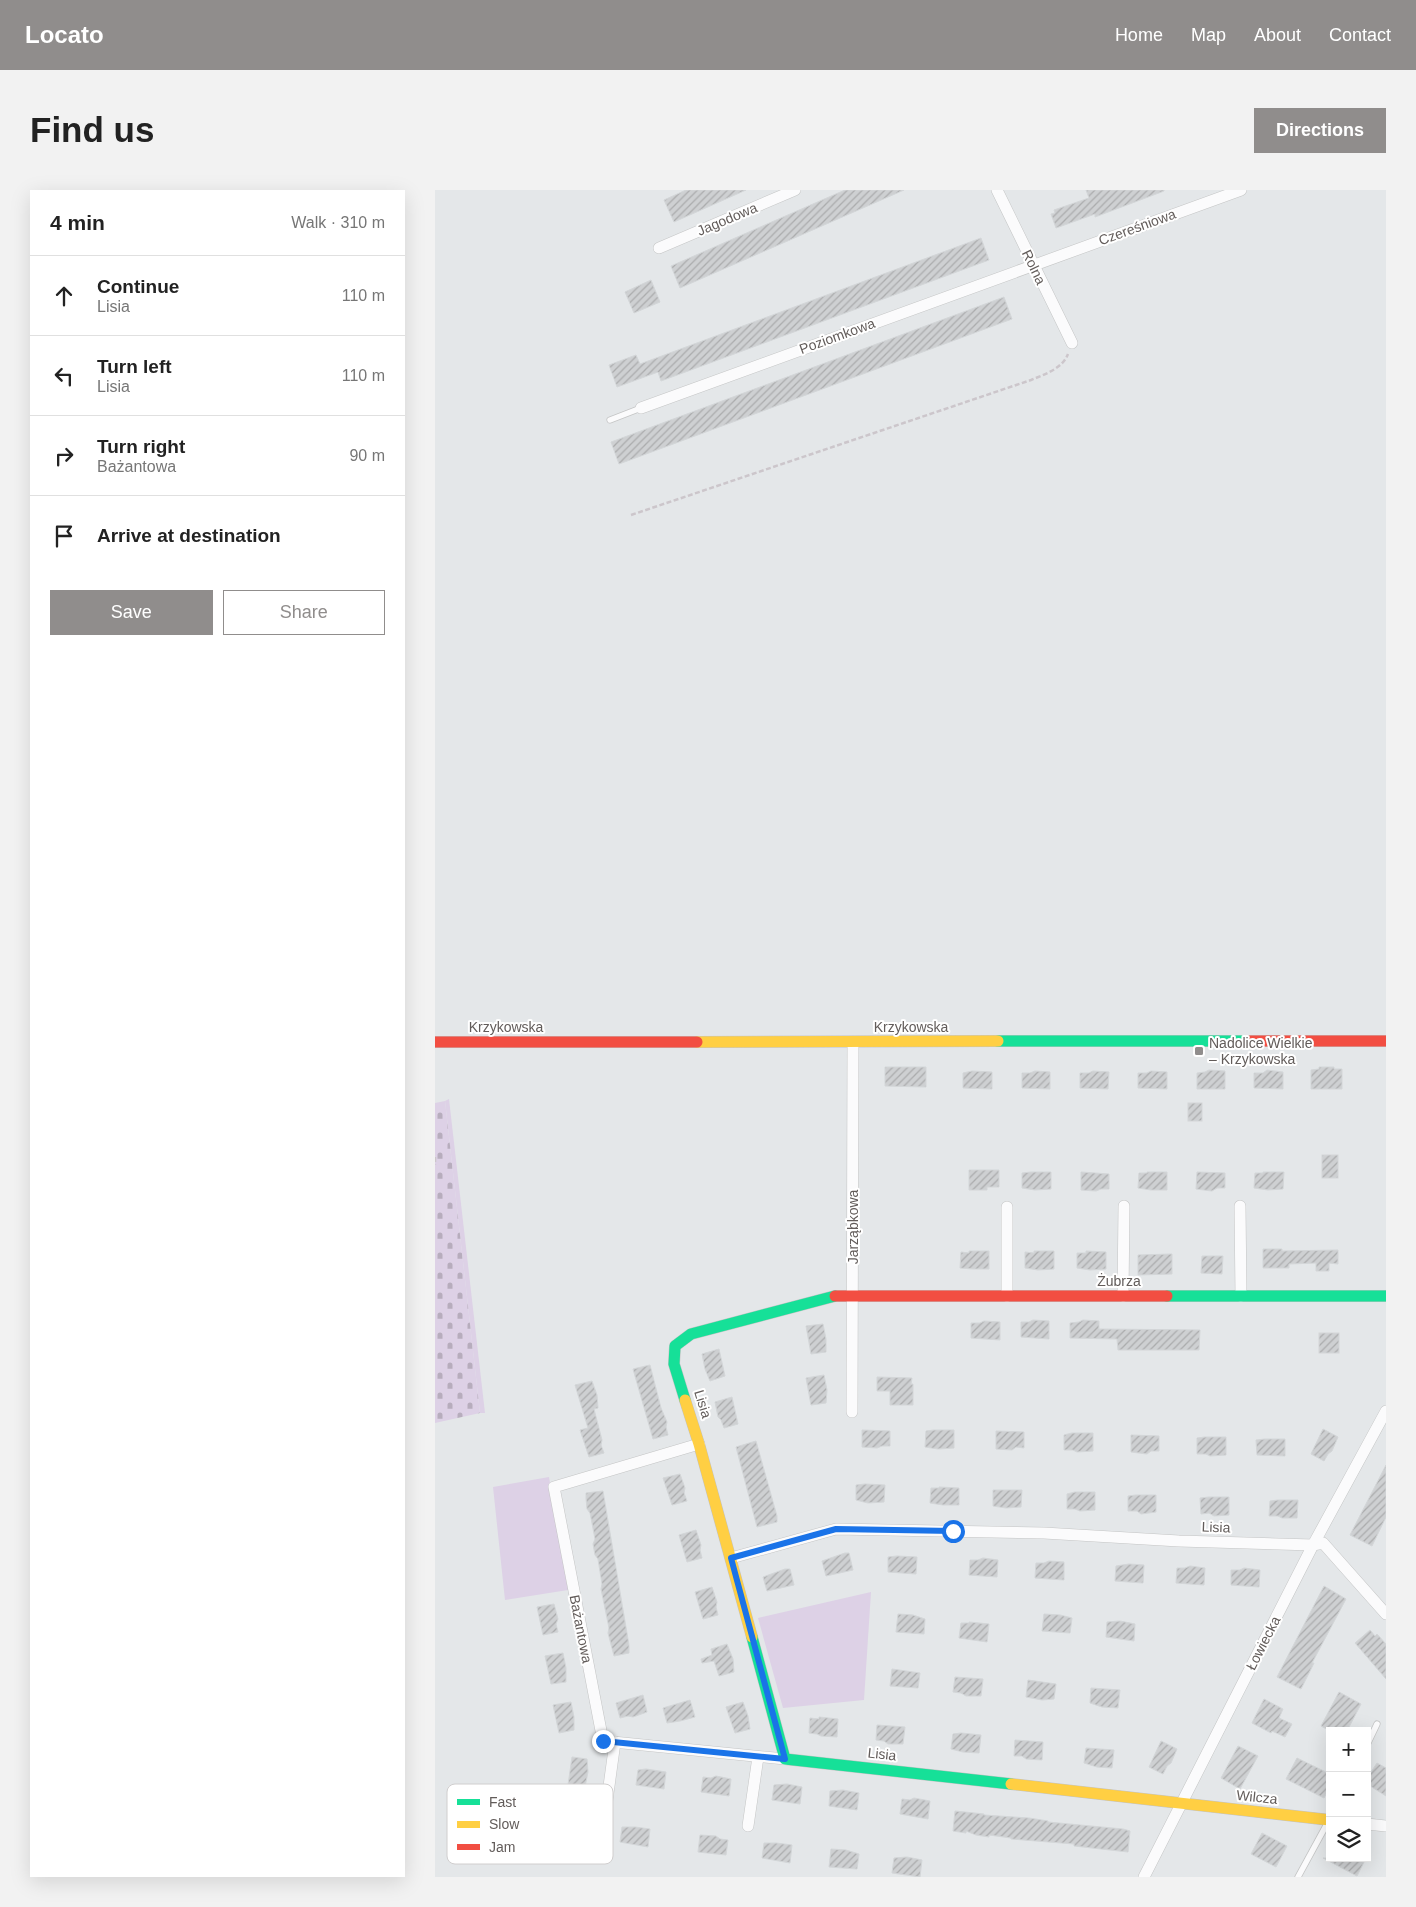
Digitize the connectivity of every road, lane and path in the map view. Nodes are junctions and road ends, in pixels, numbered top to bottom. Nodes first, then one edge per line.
1 (795, 190) edge
2 (997, 190) edge
3 (1241, 190) edge
4 (659, 248) dead end
5 (1033, 264) junction
6 (1072, 343) joint
7 (641, 408) joint
8 (610, 420) dead end
9 (631, 515) dead end
10 (1386, 1041) edge
11 (435, 1042) edge
12 (853, 1042) junction
13 (435, 1157) edge
14 (435, 1165) edge
15 (1124, 1206) dead end
16 (1240, 1206) dead end
17 (1007, 1207) dead end
18 (853, 1296) junction
19 (1007, 1296) junction
20 (1123, 1296) junction
21 (1241, 1296) junction
22 (1386, 1296) edge
23 (675, 1346) joint
24 (1386, 1411) edge
25 (852, 1412) dead end
26 (699, 1444) junction
27 (1313, 1545) junction
28 (731, 1558) junction
29 (1386, 1614) edge
30 (1377, 1724) dead end
31 (1371, 1736) edge
32 (615, 1742) junction
33 (757, 1757) junction
34 (785, 1759) junction
35 (609, 1784) edge
36 (1181, 1804) junction
37 (1326, 1820) edge
38 (1371, 1824) edge
39 (748, 1826) dead end
40 (1386, 1826) edge
41 (1326, 1827) edge
42 (1144, 1877) edge
43 (1298, 1877) edge

1 - 4 street, Jagodowa
2 - 5 street, Rolna
3 - 5 street, Czereśniowa
5 - 6 street, Rolna
5 - 7 street, Poziomkowa
6 - 9 path
7 - 8 lane
10 - 12 street, Krzykowska
11 - 12 street, Krzykowska
12 - 18 street, Jarząbkowa
13 - 14 path
15 - 20 street
16 - 21 street
17 - 19 street
18 - 19 street, Żubrza
18 - 23 street, Żubrza
18 - 25 street, Jarząbkowa
19 - 20 street, Żubrza
20 - 21 street, Żubrza
21 - 22 street, Żubrza
23 - 26 street, Lisia
24 - 27 street, Łowiecka
26 - 28 street, Lisia
26 - 32 street, Bażantowa
27 - 28 street, Lisia
27 - 29 street
27 - 36 street, Łowiecka
28 - 34 street, Lisia
30 - 31 lane
32 - 33 street
32 - 35 street
33 - 34 street
33 - 39 street
34 - 36 street, Lisia
36 - 37 street, Wilcza
36 - 42 street, Łowiecka
38 - 40 street
41 - 43 lane

